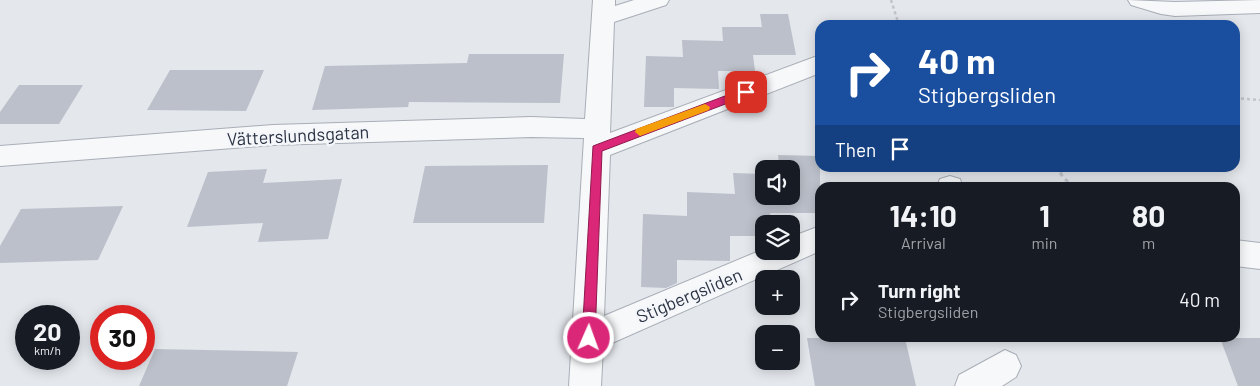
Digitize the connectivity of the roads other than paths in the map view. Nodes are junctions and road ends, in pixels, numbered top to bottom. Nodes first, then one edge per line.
1 (658, 0) edge
2 (1139, 0) edge
3 (1260, 6) edge
4 (604, 9) edge
5 (815, 66) edge
6 (597, 139) junction
7 (0, 156) edge
8 (815, 240) edge
9 (800, 247) edge
10 (1240, 254) edge
11 (1260, 256) edge
12 (770, 260) edge
13 (589, 338) junction
14 (1005, 366) dead end
15 (585, 386) edge
16 (971, 386) edge

1 - 4 street
2 - 3 street
4 - 6 street
5 - 6 street
6 - 7 street, Vätterslundsgatan
6 - 13 street
8 - 9 street, Stigbergsliden
10 - 11 street
12 - 13 street, Stigbergsliden
13 - 15 street
14 - 16 street

